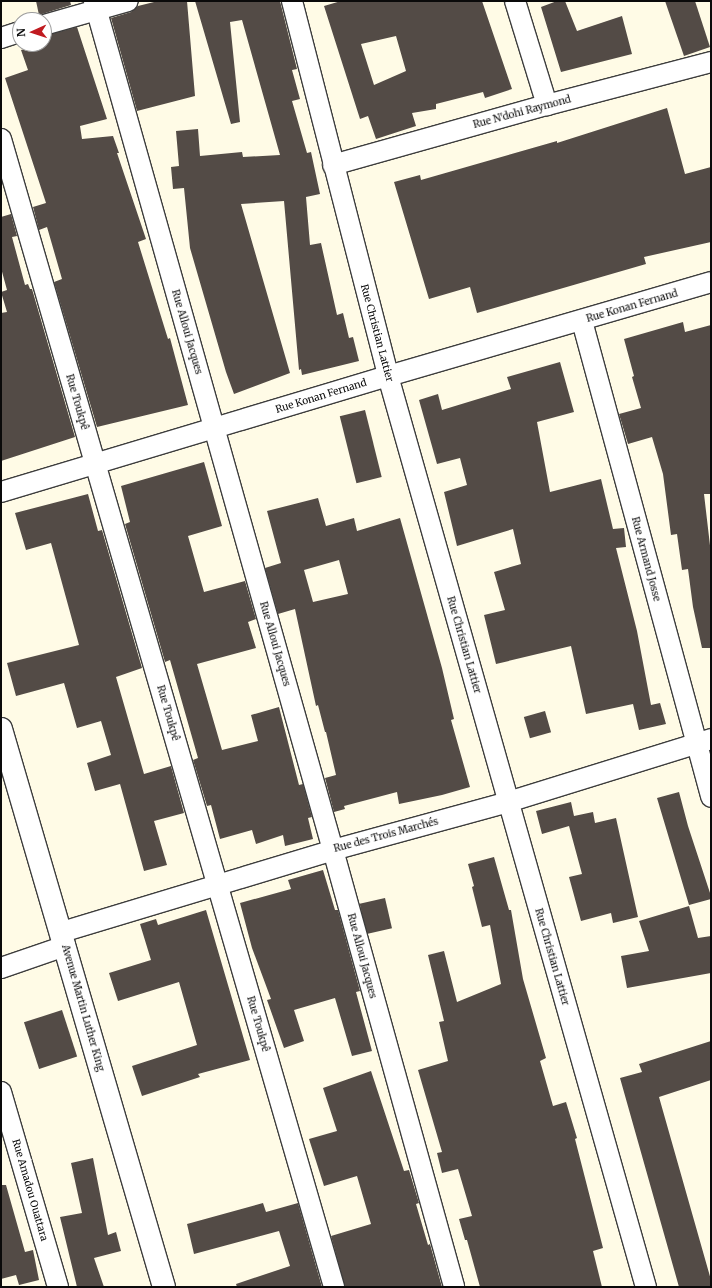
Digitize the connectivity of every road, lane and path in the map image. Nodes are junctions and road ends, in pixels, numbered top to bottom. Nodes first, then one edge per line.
1 (128, 1) edge
2 (292, 1) edge
3 (515, 1) edge
4 (95, 5) edge
5 (52, 22) edge
6 (12, 35) edge
7 (1, 38) edge
8 (711, 62) edge
9 (547, 105) junction
10 (1, 139) edge
11 (333, 165) junction
12 (711, 282) edge
13 (582, 320) junction
14 (388, 376) junction
15 (214, 429) junction
16 (95, 464) junction
17 (1, 492) edge
18 (1, 729) edge
19 (704, 741) edge
20 (711, 797) edge
21 (508, 802) junction
22 (333, 850) junction
23 (219, 885) junction
24 (63, 939) junction
25 (1, 968) edge
26 (1, 1092) edge
27 (58, 1287) edge
28 (164, 1287) edge
29 (334, 1287) edge
30 (454, 1287) edge
31 (646, 1287) edge

1 - 4 street
2 - 11 street, Rue Christian Lattier
3 - 9 street
4 - 5 street
4 - 15 street, Rue Alloui Jacques
6 - 7 street
8 - 9 street, Rue N'dohi Raymond
9 - 11 street, Rue N'dohi Raymond
10 - 16 street, Rue Toukpê
11 - 14 street, Rue Christian Lattier
12 - 13 street, Rue Konan Fernand
13 - 14 street, Rue Konan Fernand
13 - 19 street, Rue Armand Josse
14 - 15 street, Rue Konan Fernand
14 - 21 street, Rue Christian Lattier
15 - 16 street, Rue Konan Fernand
15 - 22 street, Rue Alloui Jacques
16 - 17 street, Rue Konan Fernand
16 - 23 street, Rue Toukpê
18 - 24 street, Avenue Martin Luther King
19 - 20 street, Rue Armand Josse
19 - 21 street, Rue des Trois Marchés
21 - 22 street, Rue des Trois Marchés
21 - 31 street, Rue Christian Lattier
22 - 23 street, Rue des Trois Marchés
22 - 30 street, Rue Alloui Jacques
23 - 24 street, Rue des Trois Marchés
23 - 29 street, Rue Toukpê
24 - 25 street, Rue des Trois Marchés
24 - 28 street, Avenue Martin Luther King
26 - 27 street, Rue Amadou Ouattara

